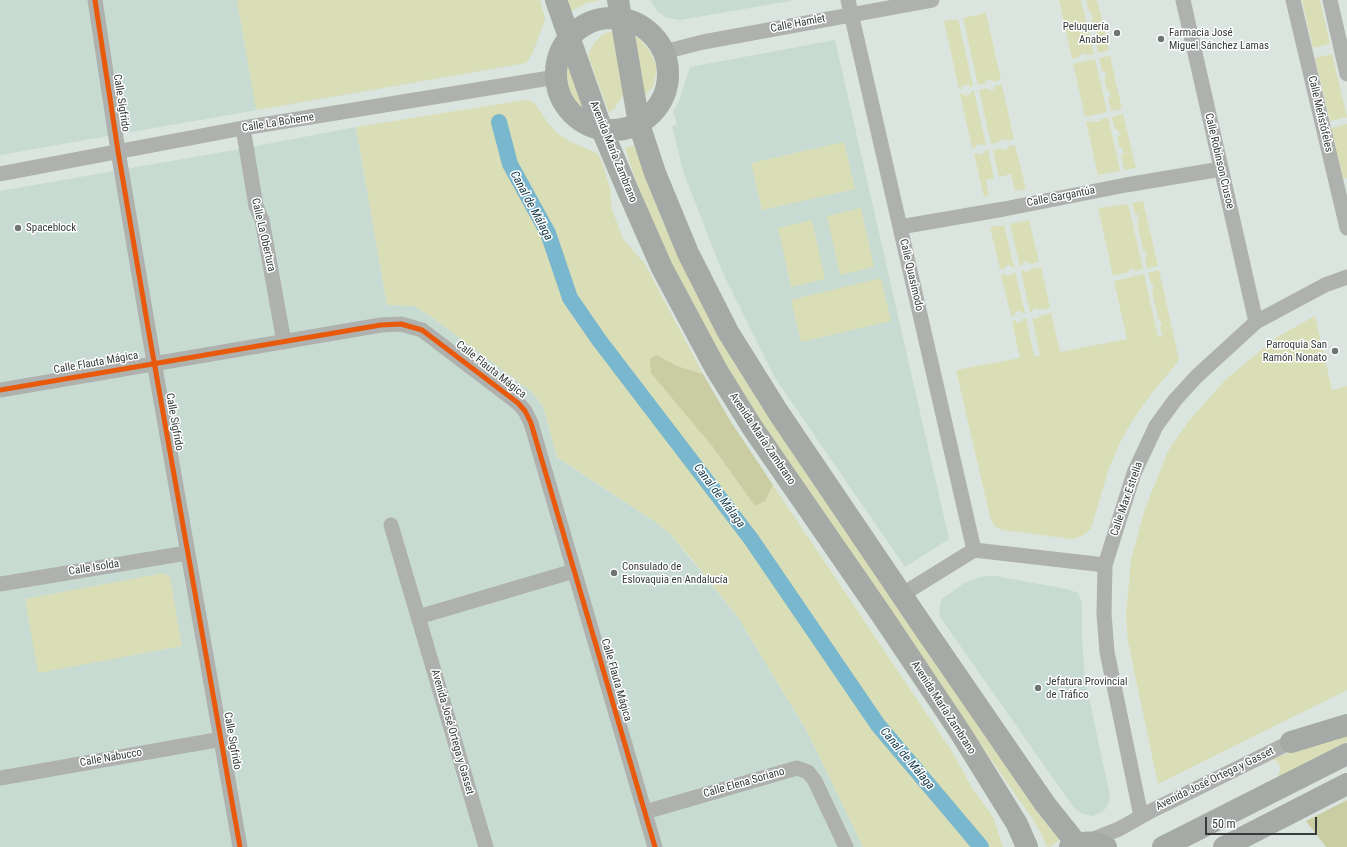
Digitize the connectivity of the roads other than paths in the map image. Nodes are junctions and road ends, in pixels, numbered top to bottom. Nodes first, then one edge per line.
1 (95, 0) edge
2 (556, 0) edge
3 (932, 0) edge
4 (1183, 0) edge
5 (1293, 0) edge
6 (1330, 0) edge
7 (850, 7) edge
8 (619, 9) edge
9 (570, 37) junction
10 (664, 52) junction
11 (1347, 74) edge
12 (556, 77) junction
13 (639, 124) junction
14 (243, 128) junction
15 (602, 130) junction
16 (118, 152) junction
17 (1221, 169) junction
18 (0, 174) edge
19 (900, 226) junction
20 (1347, 228) edge
21 (1347, 277) edge
22 (1256, 322) junction
23 (284, 342) junction
24 (154, 363) junction
25 (0, 390) edge
26 (391, 524) dead end
27 (974, 550) junction
28 (187, 553) junction
29 (1105, 565) junction
30 (574, 571) junction
31 (0, 584) edge
32 (903, 594) junction
33 (418, 617) junction
34 (1347, 714) edge
35 (1347, 725) edge
36 (222, 739) junction
37 (1291, 742) junction
38 (1347, 754) edge
39 (0, 778) edge
40 (1347, 784) edge
41 (645, 812) junction
42 (1142, 816) junction
43 (1077, 844) edge
44 (240, 847) edge
45 (486, 847) edge
46 (655, 847) edge
47 (846, 847) edge
48 (1027, 847) edge
49 (1106, 847) edge
50 (1163, 847) edge
51 (1224, 847) edge

1 - 16 street, Calle Sigfrido
2 - 9 main road, Avenida María Zambrano
3 - 7 street, Calle Hamlet
4 - 17 street, Calle Robinson Crusoe
5 - 20 street, Calle Mefistófeles
6 - 11 street
7 - 10 street, Calle Hamlet
7 - 19 street, Calle Quasimodo
8 - 9 main road
8 - 10 main road
8 - 13 main road
9 - 12 main road
9 - 15 main road, Avenida María Zambrano
10 - 13 main road
12 - 14 street, Calle La Boheme
12 - 15 main road
13 - 15 main road
13 - 32 main road
14 - 16 street, Calle La Boheme
14 - 23 street, Calle La Obertura
15 - 48 main road, Avenida María Zambrano
16 - 18 street, Calle La Boheme
16 - 24 street, Calle Sigfrido
17 - 19 street, Calle Gargantúa
17 - 22 street, Calle Robinson Crusoe
19 - 27 street, Calle Quasimodo
21 - 22 street, Calle Max Estrella
22 - 29 street, Calle Max Estrella
23 - 24 street, Calle Flauta Mágica
23 - 30 street, Calle Flauta Mágica
24 - 25 street, Calle Flauta Mágica
24 - 28 street, Calle Sigfrido
26 - 33 street, Avenida José Ortega y Gasset
27 - 29 street
27 - 32 street
28 - 31 street, Calle Isolda
28 - 36 street, Calle Sigfrido
29 - 42 street, Calle Max Estrella
30 - 33 street
30 - 41 street, Calle Flauta Mágica
32 - 43 main road
33 - 45 street, Avenida José Ortega y Gasset
34 - 37 street, Avenida José Ortega y Gasset
35 - 37 main road
36 - 39 street, Calle Nabucco
36 - 44 street, Calle Sigfrido
37 - 42 street, Avenida José Ortega y Gasset
38 - 50 main road
40 - 51 main road
41 - 46 street, Calle Flauta Mágica
41 - 47 street, Calle Elena Soriano
42 - 43 street, Avenida José Ortega y Gasset
43 - 49 main road

